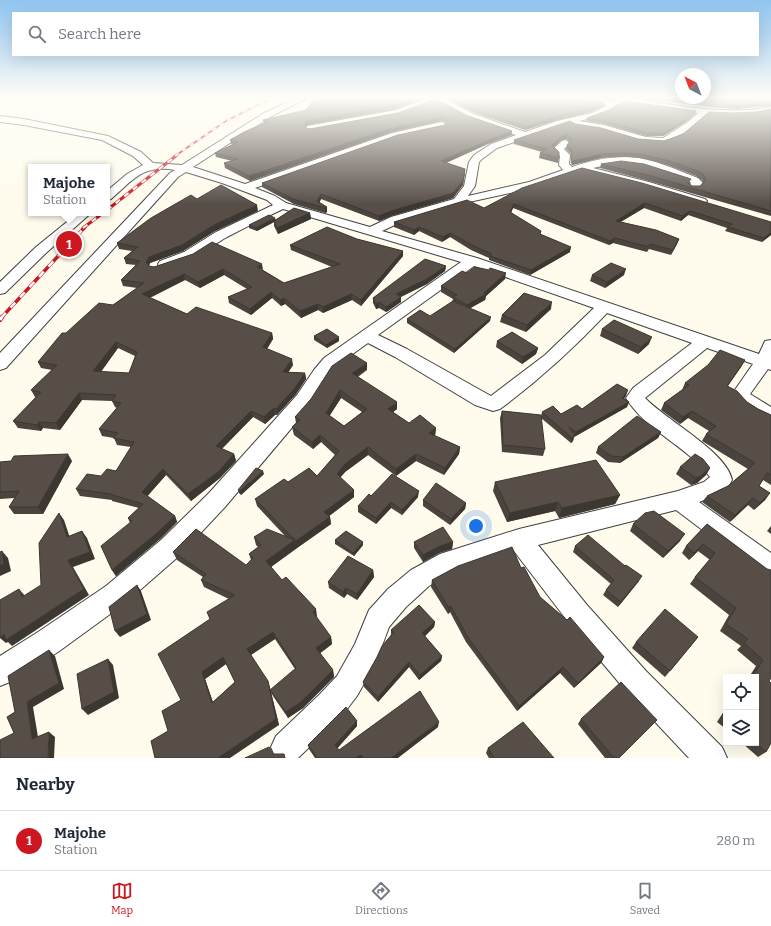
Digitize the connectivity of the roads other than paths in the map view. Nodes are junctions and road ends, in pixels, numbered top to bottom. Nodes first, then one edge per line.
1 (82, 133) edge
2 (238, 133) edge
3 (402, 133) edge
4 (520, 133) edge
5 (530, 133) edge
6 (622, 133) edge
7 (678, 133) edge
8 (525, 135) junction
9 (565, 142) edge
10 (151, 166) junction
11 (581, 168) junction
12 (183, 169) junction
13 (569, 170) junction
14 (694, 187) edge
15 (245, 188) junction
16 (110, 195) edge
17 (458, 201) junction
18 (709, 204) edge
19 (282, 205) junction
20 (81, 216) edge
21 (371, 231) junction
22 (472, 261) junction
23 (156, 267) edge
24 (0, 290) edge
25 (604, 307) junction
26 (366, 336) junction
27 (704, 342) junction
28 (769, 357) edge
29 (0, 364) edge
30 (771, 416) edge
31 (679, 500) junction
32 (519, 539) junction
33 (771, 567) edge
34 (0, 672) edge
35 (287, 747) dead end
36 (711, 758) edge

1 - 10 street
2 - 12 street
3 - 15 street
4 - 8 street
5 - 8 street
6 - 7 street
8 - 17 street
9 - 13 street
10 - 12 street
10 - 16 street
11 - 13 street
11 - 14 street
11 - 18 street
12 - 15 street
12 - 29 street
13 - 17 street
15 - 19 street
17 - 21 street
19 - 21 street
19 - 23 street
20 - 24 street
21 - 22 street
22 - 25 street
22 - 26 street
25 - 26 street
25 - 27 street
26 - 34 street
27 - 28 street
27 - 31 street
28 - 30 street
31 - 32 street
31 - 33 street
32 - 35 street
32 - 36 street

